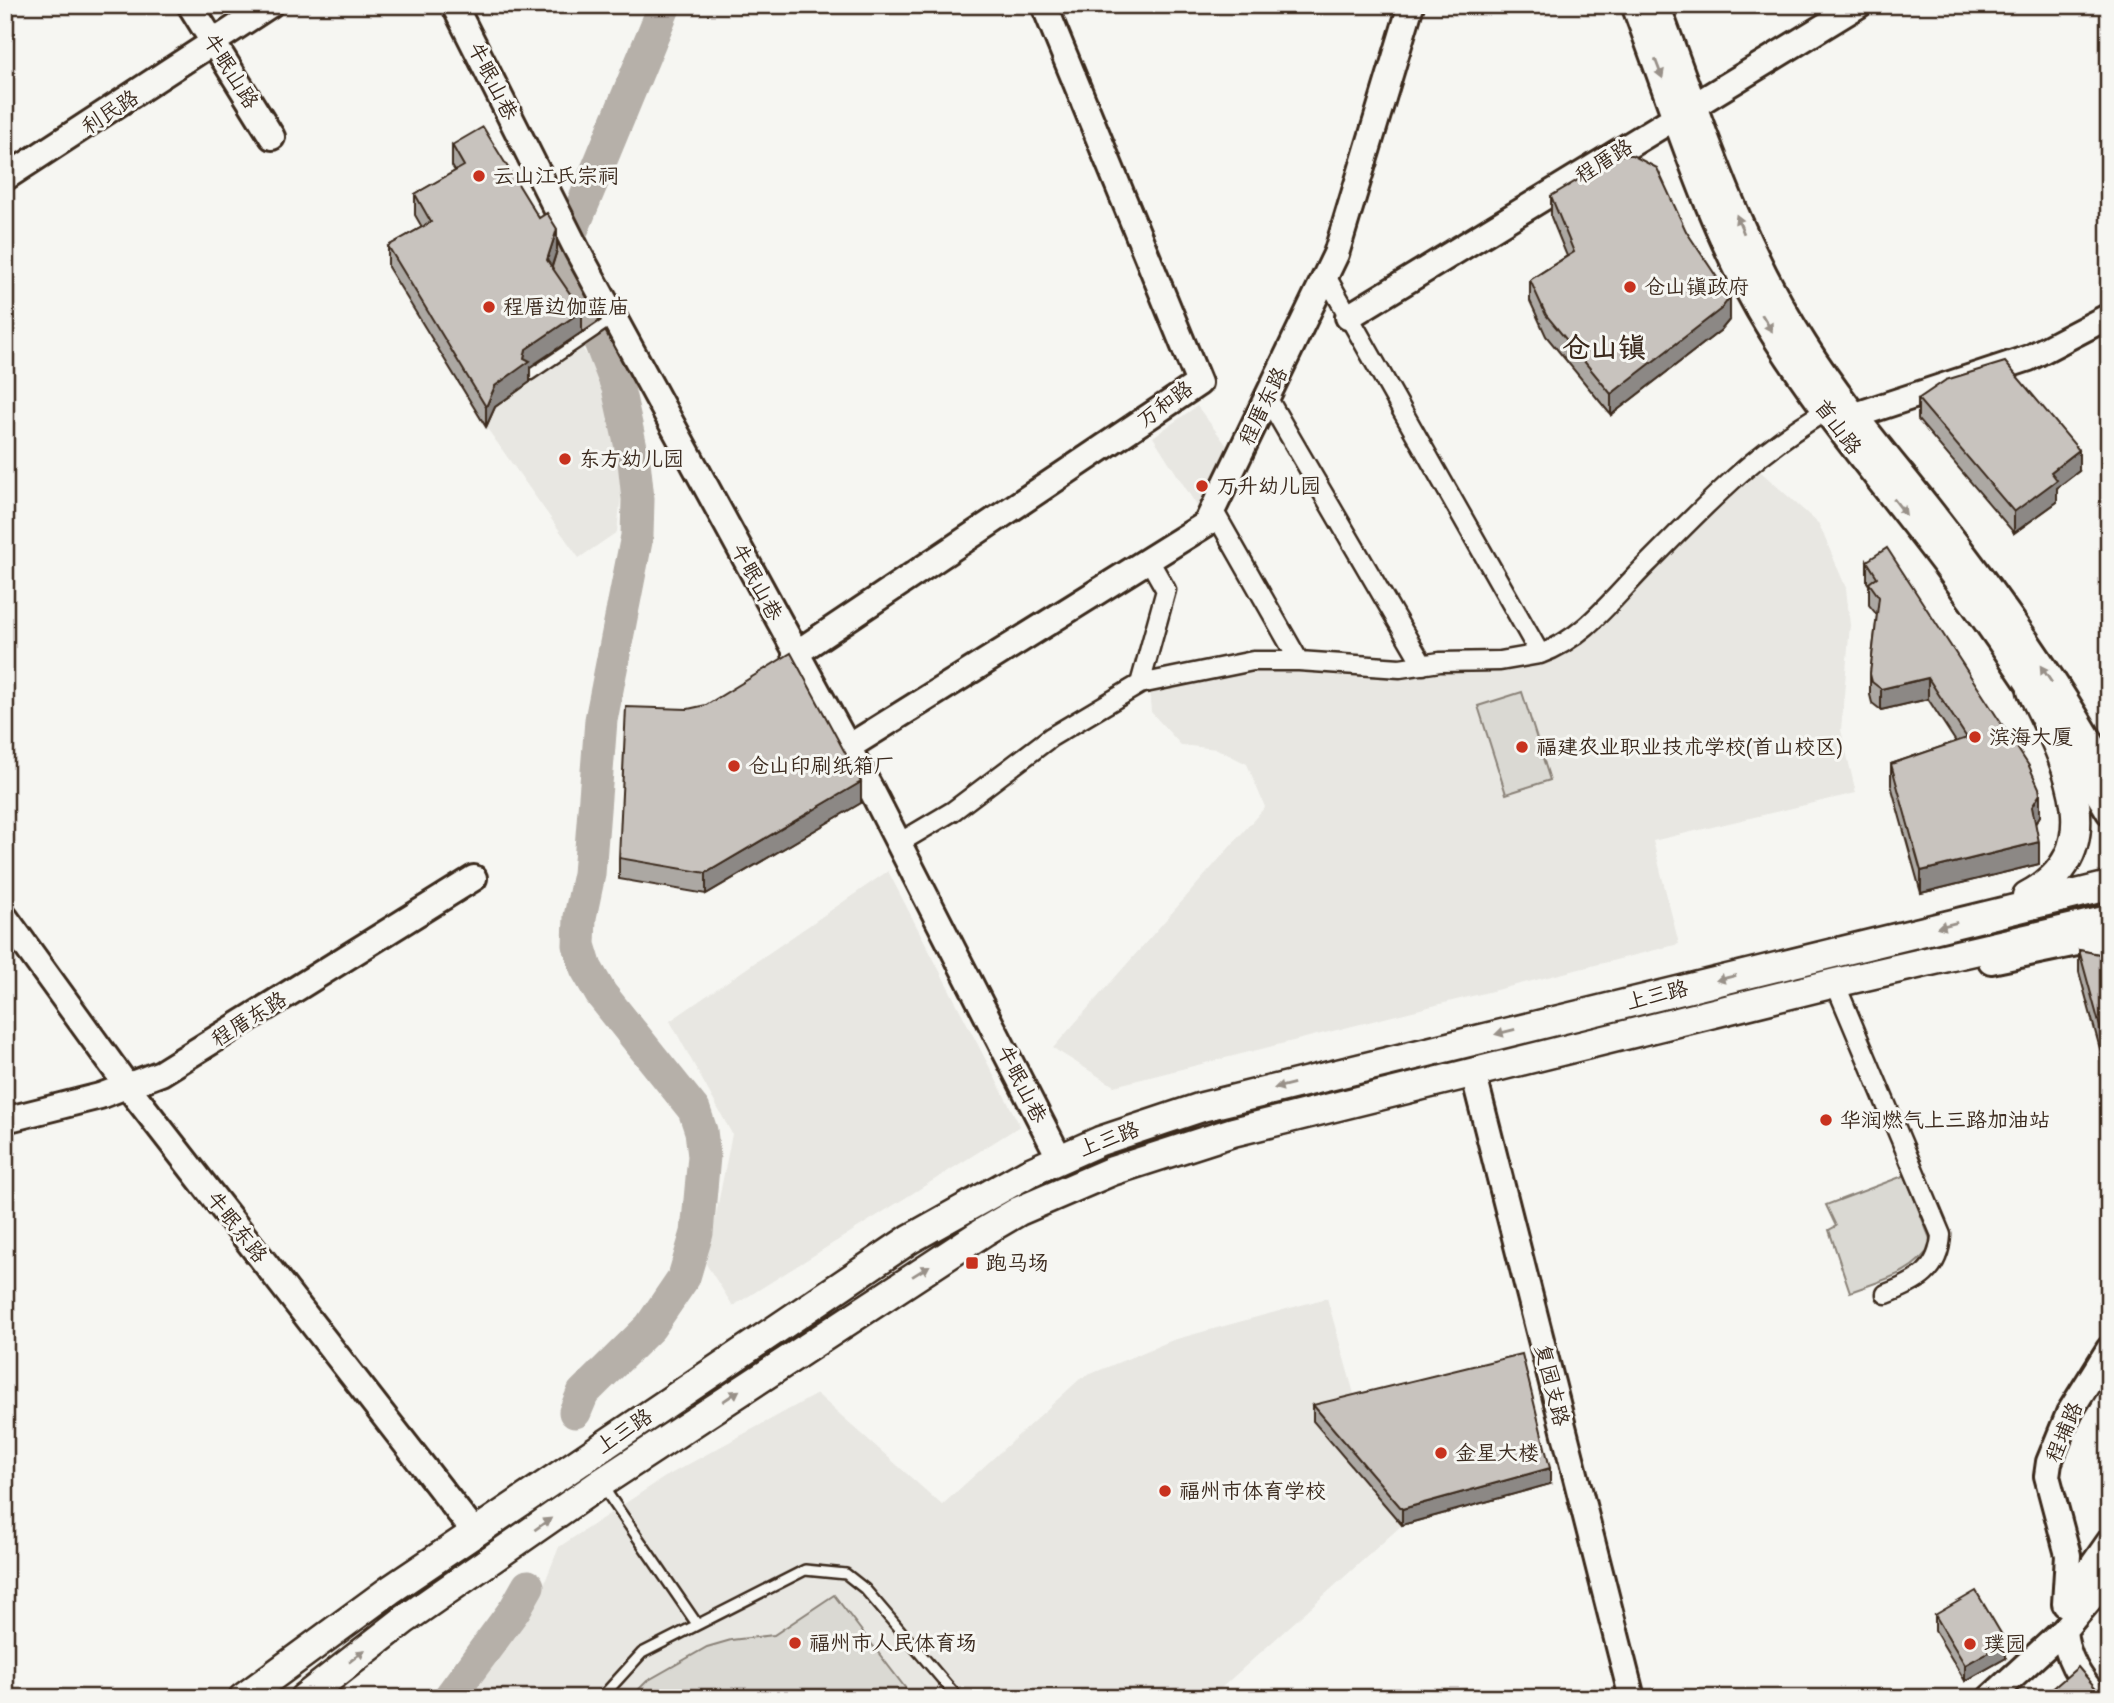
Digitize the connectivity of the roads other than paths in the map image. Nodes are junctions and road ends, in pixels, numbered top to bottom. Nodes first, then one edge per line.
1 (190, 5) edge
2 (270, 5) edge
3 (454, 5) edge
4 (1044, 5) edge
5 (1411, 5) edge
6 (1634, 5) edge
7 (1657, 5) edge
8 (1859, 5) edge
9 (214, 43) junction
10 (1685, 110) junction
11 (271, 136) dead end
12 (5, 178) edge
13 (1326, 278) junction
14 (2109, 316) edge
15 (1348, 317) junction
16 (610, 321) junction
17 (530, 375) edge
18 (1268, 399) junction
19 (1824, 412) junction
20 (1853, 416) junction
21 (1212, 508) junction
22 (1149, 560) junction
23 (795, 654) junction
24 (1540, 654) junction
25 (1299, 661) junction
26 (1423, 664) junction
27 (1140, 684) junction
28 (2032, 691) junction
29 (2085, 731) junction
30 (847, 748) junction
31 (2109, 755) edge
32 (2109, 773) edge
33 (2109, 812) edge
34 (899, 843) junction
35 (474, 878) dead end
36 (2109, 886) edge
37 (1980, 916) junction
38 (5, 917) edge
39 (2109, 920) edge
40 (2109, 946) edge
41 (1925, 964) junction
42 (1835, 983) junction
43 (1473, 1072) junction
44 (128, 1087) junction
45 (5, 1120) edge
46 (1060, 1159) junction
47 (1886, 1294) dead end
48 (2109, 1349) edge
49 (601, 1483) junction
50 (475, 1533) junction
51 (2109, 1542) edge
52 (2109, 1577) edge
53 (2065, 1604) junction
54 (697, 1624) junction
55 (2064, 1630) junction
56 (2027, 1664) junction
57 (243, 1698) edge
58 (304, 1698) edge
59 (601, 1698) edge
60 (958, 1698) edge
61 (1632, 1698) edge
62 (1990, 1698) edge
63 (2096, 1698) edge

1 - 9 street, 牛眠山路
2 - 9 street
3 - 16 street, 牛眠山巷
4 - 23 street, 万和路
5 - 13 street, 程厝东路
6 -> 10 street, 首山路
7 - 10 street, 首山路
8 - 10 street, 程厝路
9 - 11 street, 牛眠山路
9 - 12 street, 利民路
10 - 15 street, 程厝路
10 -> 19 street, 首山路
20 -> 10 street, 首山路
13 - 15 street
13 - 18 street, 程厝东路
14 - 20 street
15 - 24 street
16 - 17 lane
16 - 23 street, 牛眠山巷
18 - 21 street, 程厝东路
18 - 26 street
19 - 24 street
19 -> 28 street, 首山路
29 -> 20 street, 首山路
21 - 22 street, 程厝东路
21 - 25 street
22 - 27 street
22 - 30 street, 程厝东路
23 - 30 street, 牛眠山巷
24 - 26 street
25 - 26 street
25 - 27 street
27 - 34 street
28 - 33 street, 首山路
28 - 37 main road
29 - 31 street
29 - 32 street, 首山路
30 - 34 street, 牛眠山巷
34 - 46 street, 牛眠山巷
35 - 44 street, 程厝东路
36 - 37 main road, 上三路
37 -> 46 main road, 上三路
38 - 44 street, 牛眠东路
39 - 41 main road, 上三路
40 - 41 street
41 - 42 main road, 上三路
42 - 43 main road, 上三路
42 - 47 street
49 -> 43 main road, 上三路
43 - 61 street, 复园支路
44 - 45 street, 程厝东路
44 - 50 street, 牛眠东路
46 - 50 main road, 上三路
48 - 53 street, 程埔路
49 - 54 lane
58 -> 49 main road, 上三路
50 - 57 main road, 上三路
51 - 53 street
52 - 55 street
53 - 56 street
54 - 59 lane
54 - 60 lane
55 - 56 street
55 - 63 street
56 - 62 street

